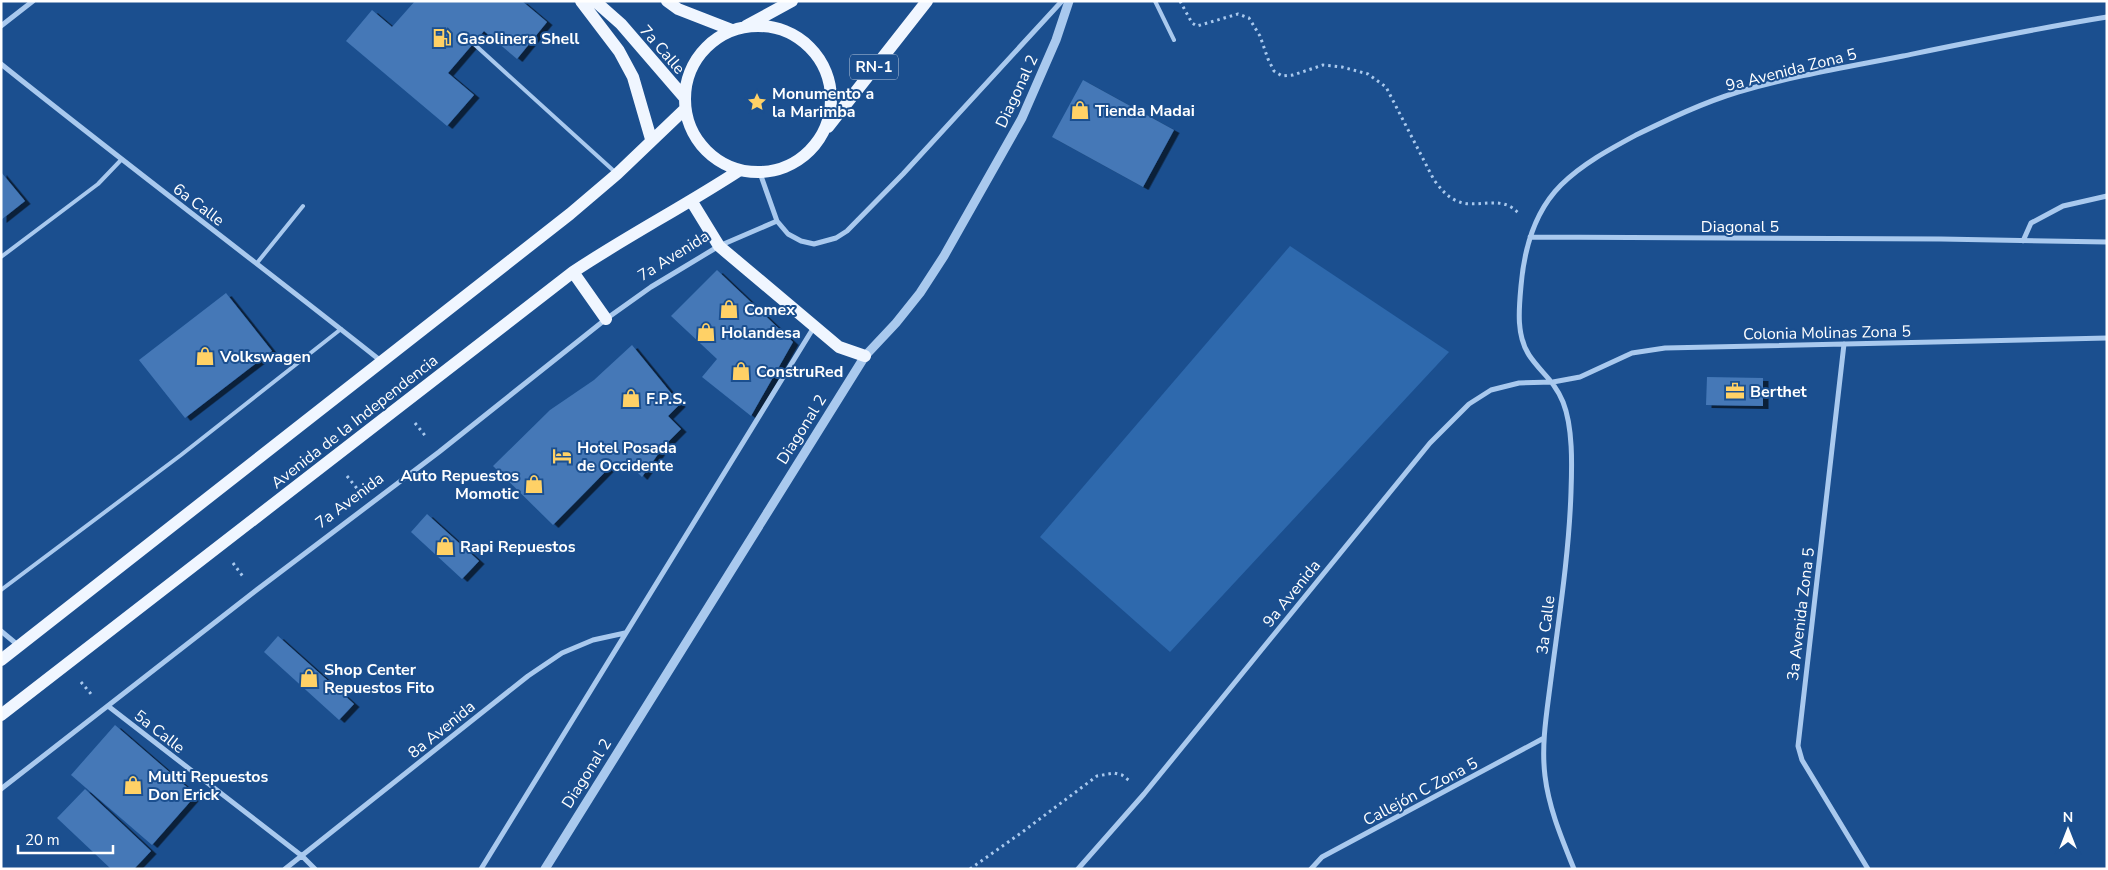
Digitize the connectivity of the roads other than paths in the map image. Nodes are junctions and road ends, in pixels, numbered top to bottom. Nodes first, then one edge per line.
1 (33, 1) edge
2 (581, 1) edge
3 (596, 1) edge
4 (667, 1) edge
5 (792, 1) edge
6 (927, 1) edge
7 (1062, 1) edge
8 (1069, 1) edge
9 (1155, 1) edge
10 (2107, 17) edge
11 (1, 26) edge
12 (739, 29) junction
13 (1174, 40) dead end
14 (474, 44) dead end
15 (1, 64) edge
16 (684, 103) junction
17 (822, 135) junction
18 (651, 139) junction
19 (121, 160) junction
20 (740, 170) junction
21 (760, 172) junction
22 (616, 174) junction
23 (2107, 196) edge
24 (692, 202) junction
25 (303, 206) dead end
26 (777, 220) junction
27 (1530, 237) junction
28 (2023, 241) junction
29 (2107, 242) edge
30 (719, 246) junction
31 (1, 257) edge
32 (257, 263) junction
33 (574, 272) junction
34 (606, 319) junction
35 (814, 326) junction
36 (341, 329) junction
37 (2107, 338) edge
38 (1844, 344) junction
39 (865, 356) junction
40 (382, 362) junction
41 (1553, 382) junction
42 (1, 590) edge
43 (1, 631) edge
44 (625, 634) junction
45 (19, 646) junction
46 (1, 660) edge
47 (106, 708) junction
48 (1, 715) edge
49 (1544, 738) junction
50 (1, 790) edge
51 (302, 856) junction
52 (285, 869) edge
53 (315, 869) edge
54 (481, 869) edge
55 (545, 869) edge
56 (1078, 869) edge
57 (1311, 869) edge
58 (1574, 869) edge
59 (1868, 869) edge

1 - 11 street
2 - 18 main road
3 - 16 main road, 7a Calle / RN-1
4 - 12 main road, RN-1
5 - 12 main road
6 - 17 main road, RN-1
7 - 26 street, Diagonal 2
8 - 39 street, Diagonal 2
9 - 13 lane
10 - 27 street, 9a Avenida Zona 5
12 - 16 main road
12 - 17 main road, RN-1
14 - 22 lane
15 - 19 street, 6a Calle
16 - 18 main road, Avenida de la Independencia
16 - 20 main road, RN-1
17 - 21 main road, RN-1
18 - 22 main road, Avenida de la Independencia
19 - 31 lane
19 - 32 street, 6a Calle
20 - 21 main road, RN-1
20 - 24 main road, Avenida de la Independencia
21 - 26 street, Diagonal 2
22 - 40 main road, Avenida de la Independencia
23 - 28 street
24 - 30 main road
24 - 33 main road, Avenida de la Independencia
25 - 32 lane
26 - 30 street, 7a Avenida
27 - 28 street, Diagonal 5
27 - 41 street
28 - 29 street, Diagonal 5
30 - 34 street, 7a Avenida
30 - 35 main road
32 - 36 street, 6a Calle
33 - 34 main road
33 - 48 main road, Avenida de la Independencia
34 - 47 street, 7a Avenida
35 - 39 main road
35 - 44 street
36 - 40 street, 6a Calle
36 - 42 lane
37 - 38 street, Colonia Molinas Zona 5
38 - 41 street, Colonia Molinas Zona 5
38 - 59 street, 3a Avenida Zona 5
39 - 55 street, Diagonal 2
40 - 45 main road, Avenida de la Independencia
41 - 49 street, 3a Calle
41 - 56 street, 9a Avenida
43 - 45 street
44 - 51 street, 8a Avenida
44 - 54 street
45 - 46 main road, Avenida de la Independencia
47 - 50 street, 7a Avenida
47 - 51 street, 5a Calle
49 - 57 street, Callejón C Zona 5
49 - 58 street, 3a Calle
51 - 52 street, 8a Avenida
51 - 53 street, 5a Calle

